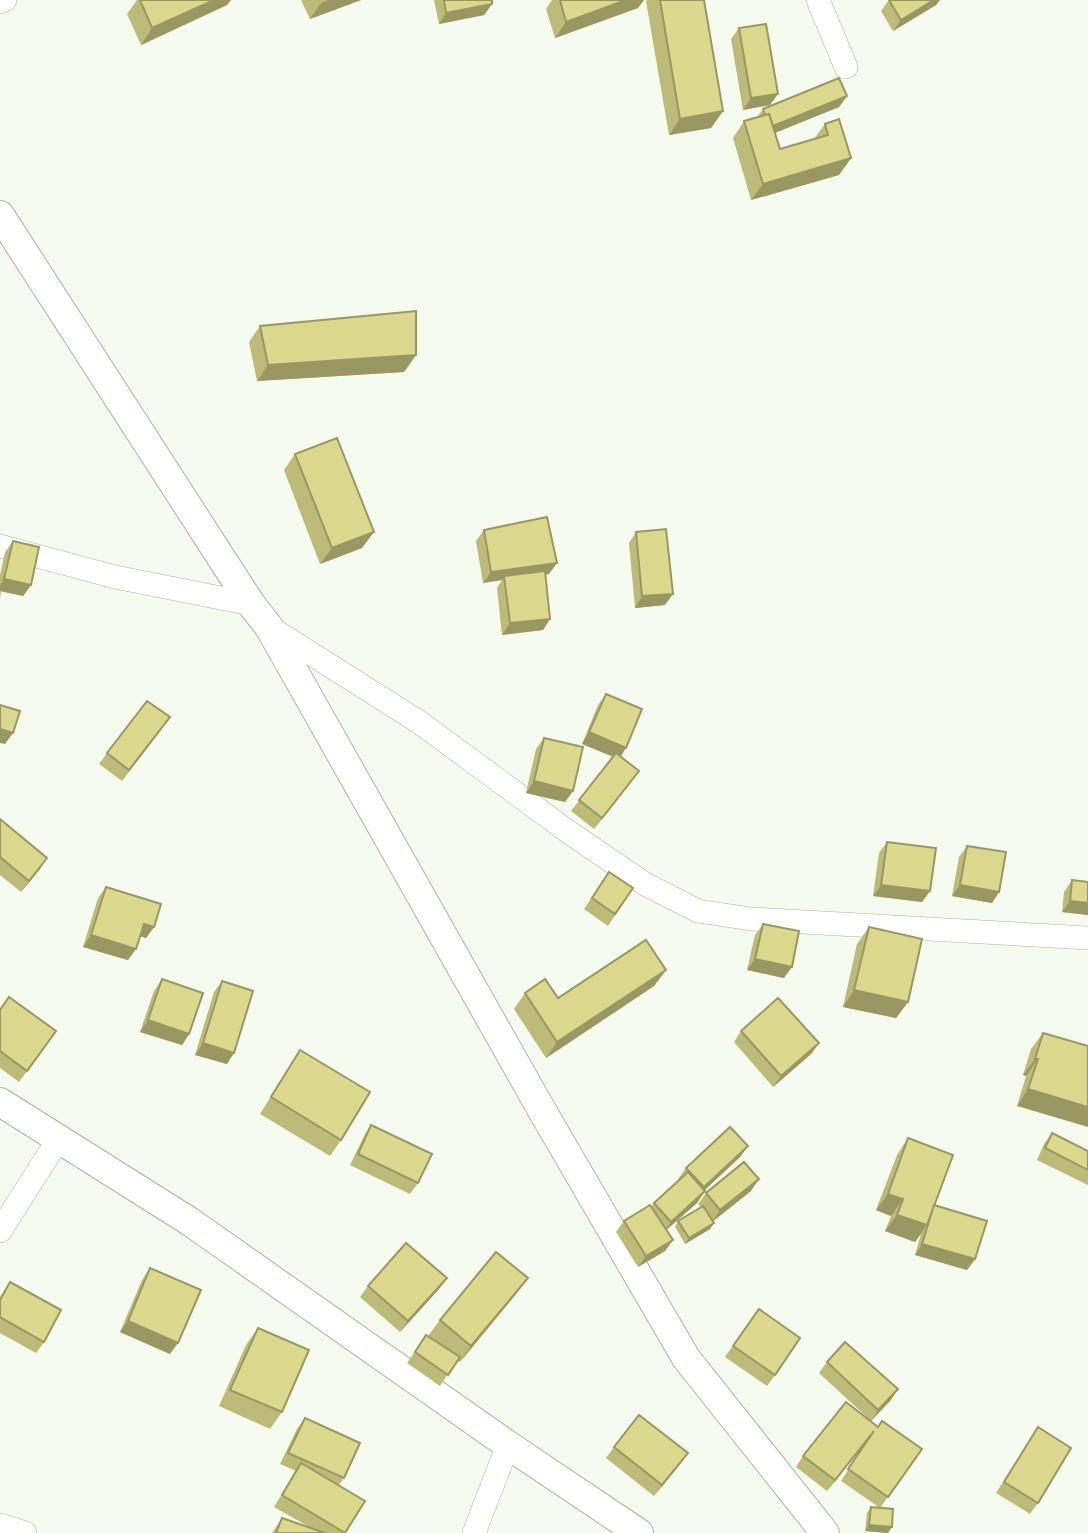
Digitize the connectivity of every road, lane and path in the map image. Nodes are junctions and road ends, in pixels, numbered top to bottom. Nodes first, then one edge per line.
1 (5, 0) edge
2 (818, 0) edge
3 (0, 2) edge
4 (846, 67) dead end
5 (0, 215) edge
6 (0, 546) edge
7 (251, 604) junction
8 (270, 626) junction
9 (1088, 938) edge
10 (0, 1102) edge
11 (58, 1140) junction
12 (0, 1231) edge
13 (508, 1445) junction
14 (0, 1525) edge
15 (25, 1533) edge
16 (474, 1533) edge
17 (639, 1533) edge
18 (825, 1533) edge

1 - 3 street
2 - 4 street
5 - 7 street
6 - 7 street
7 - 8 street
8 - 9 street
8 - 18 street
10 - 11 street
11 - 12 street
11 - 13 street
13 - 16 street
13 - 17 street
14 - 15 street

